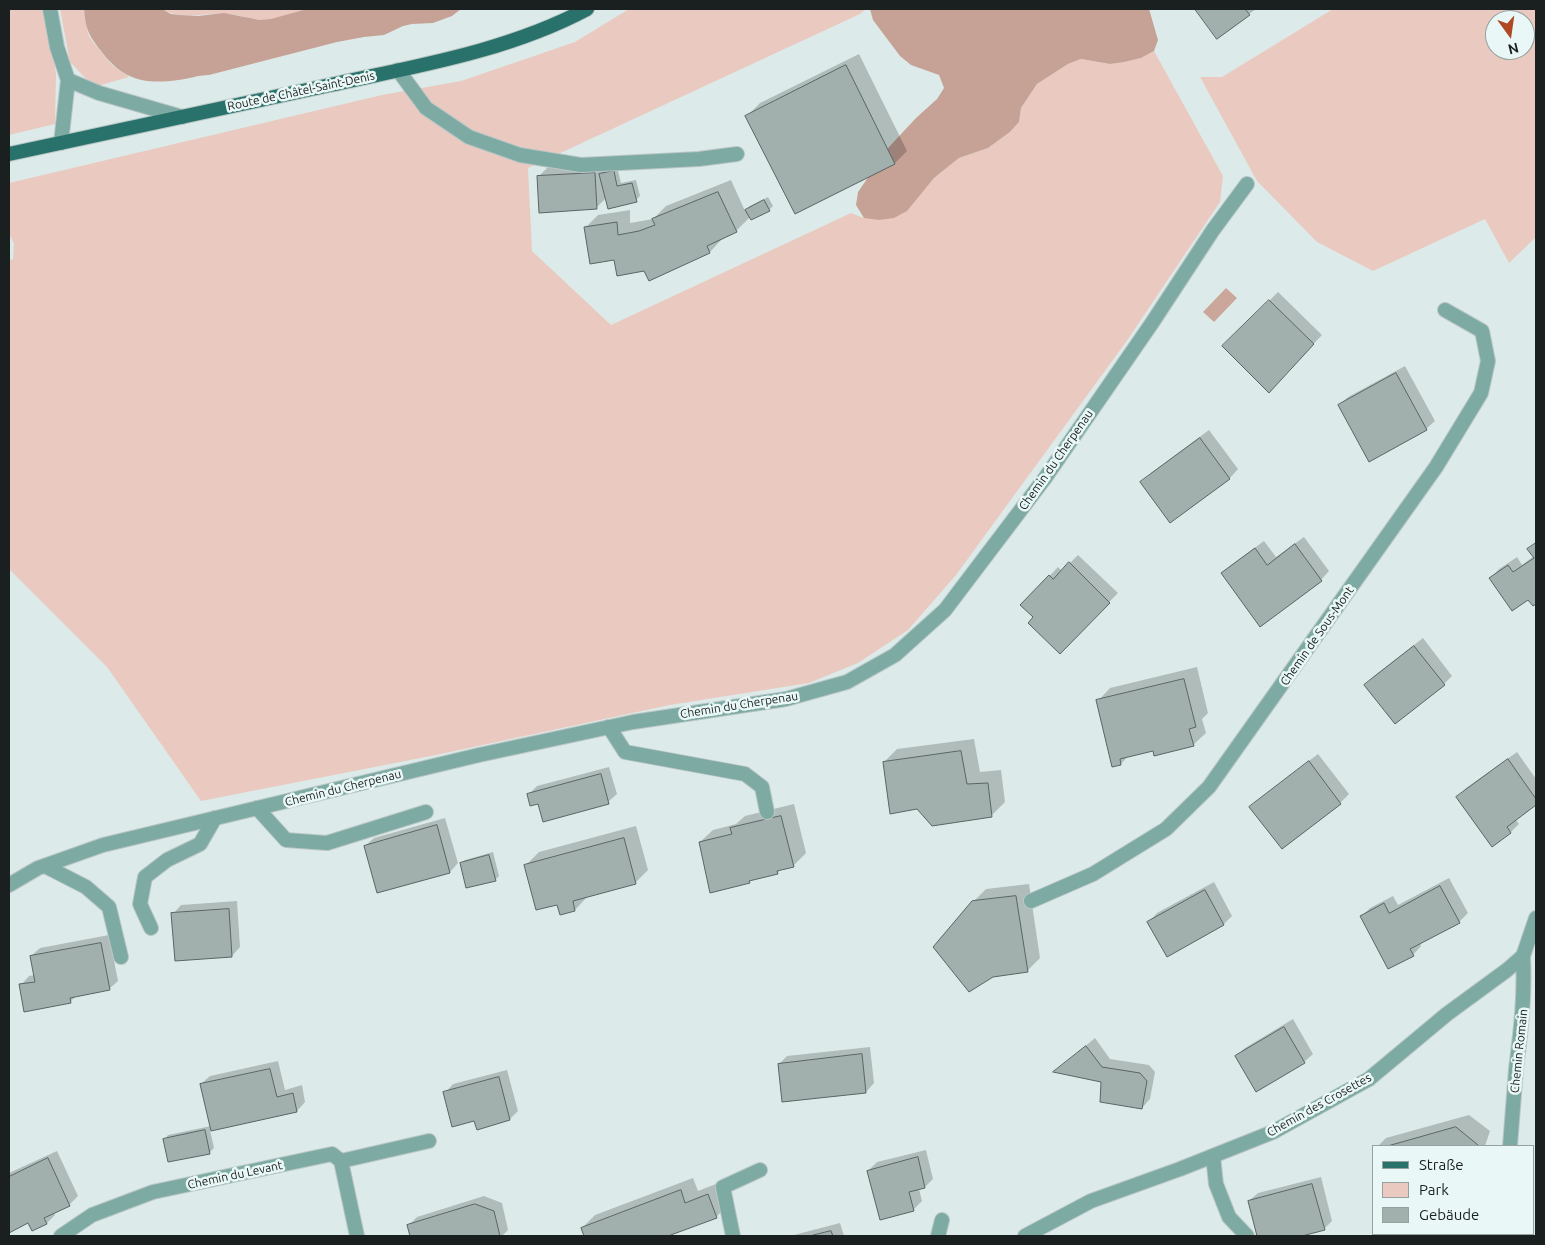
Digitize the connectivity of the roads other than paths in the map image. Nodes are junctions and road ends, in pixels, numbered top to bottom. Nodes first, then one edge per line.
1 (50, 9) edge
2 (587, 9) edge
3 (398, 70) junction
4 (68, 80) junction
5 (182, 117) junction
6 (61, 143) junction
7 (9, 154) edge
8 (737, 154) dead end
9 (1247, 184) dead end
10 (1445, 310) dead end
11 (609, 727) junction
12 (256, 808) junction
13 (426, 812) dead end
14 (767, 812) dead end
15 (215, 818) junction
16 (45, 866) junction
17 (9, 885) edge
18 (1031, 900) dead end
19 (1536, 918) edge
20 (151, 928) dead end
21 (1523, 956) junction
22 (121, 957) dead end
23 (429, 1142) dead end
24 (1510, 1145) edge
25 (1213, 1156) junction
26 (341, 1161) junction
27 (760, 1170) dead end
28 (942, 1220) dead end
29 (61, 1236) edge
30 (357, 1236) edge
31 (733, 1236) edge
32 (938, 1236) edge
33 (1025, 1236) edge
34 (1247, 1236) edge

1 - 4 street
2 - 3 main road, Route de Châtel-Saint-Denis
3 - 5 main road, Route de Châtel-Saint-Denis
3 - 8 street
4 - 5 street
4 - 6 street
5 - 6 main road, Route de Châtel-Saint-Denis
6 - 7 main road, Route de Châtel-Saint-Denis
9 - 11 street, Chemin du Cherpenau
10 - 18 street, Chemin de Sous-Mont
11 - 12 street, Chemin du Cherpenau
11 - 14 street
12 - 13 street
12 - 15 street, Chemin du Cherpenau
15 - 16 street, Chemin du Cherpenau
15 - 20 street
16 - 17 street, Chemin du Cherpenau
16 - 22 street
19 - 21 street
21 - 24 street, Chemin Romain
21 - 25 street, Chemin des Crosettes
23 - 26 street
25 - 33 street, Chemin des Crosettes
25 - 34 street
26 - 29 street, Chemin du Levant
26 - 30 street
27 - 31 street
28 - 32 street

